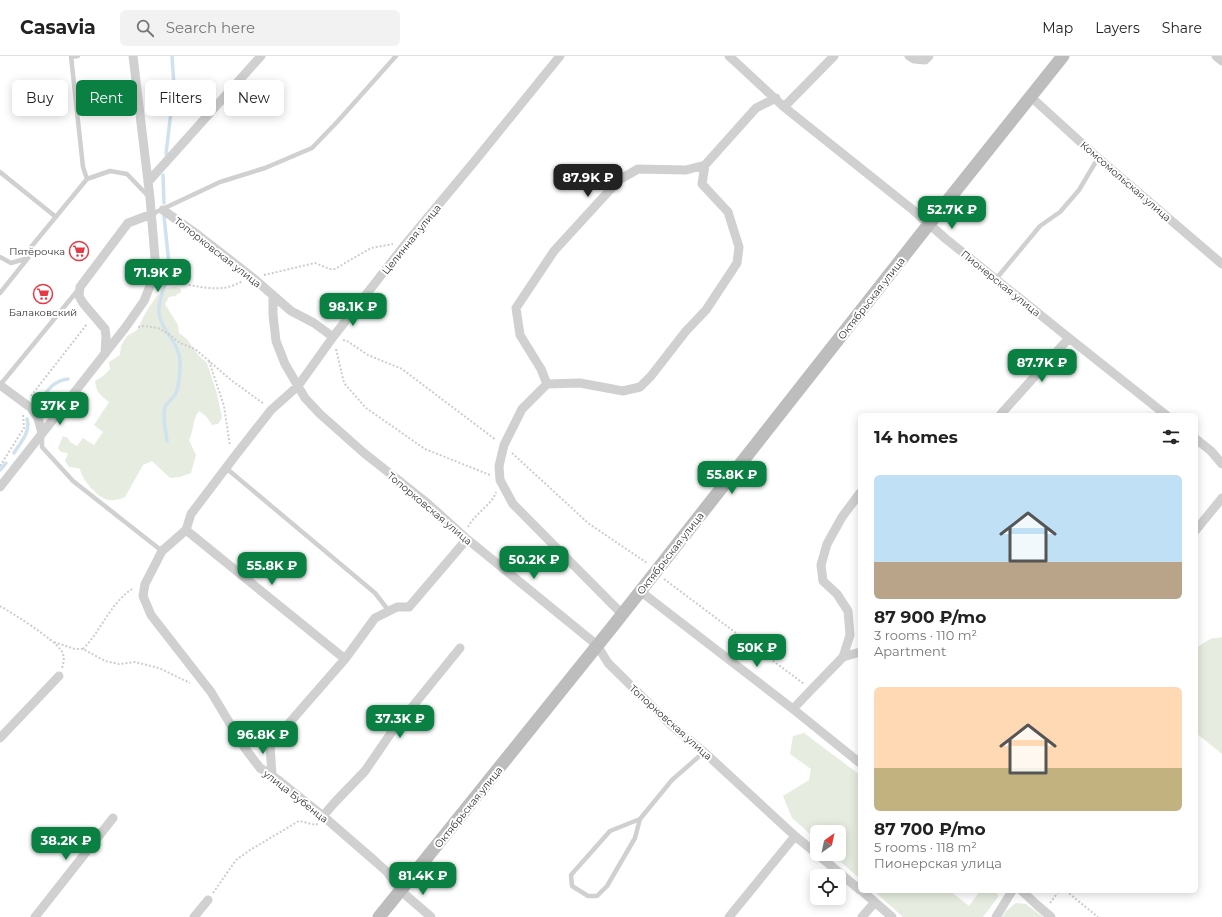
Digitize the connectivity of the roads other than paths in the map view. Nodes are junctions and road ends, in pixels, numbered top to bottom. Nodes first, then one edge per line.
1 (71, 56) edge
2 (78, 56) edge
3 (133, 56) edge
4 (261, 56) edge
5 (396, 56) edge
6 (560, 56) edge
7 (729, 56) edge
8 (834, 56) edge
9 (909, 56) edge
10 (929, 56) edge
11 (1063, 56) edge
12 (1216, 56) edge
13 (1222, 61) edge
14 (1031, 97) junction
15 (776, 98) junction
16 (784, 107) junction
17 (1098, 158) junction
18 (705, 165) junction
19 (0, 172) edge
20 (87, 179) junction
21 (148, 182) junction
22 (150, 198) junction
23 (163, 210) junction
24 (152, 214) junction
25 (56, 217) junction
26 (929, 224) junction
27 (0, 257) edge
28 (28, 258) junction
29 (1222, 264) edge
30 (996, 279) junction
31 (80, 287) junction
32 (0, 293) edge
33 (273, 295) junction
34 (333, 336) junction
35 (1069, 338) junction
36 (105, 354) junction
37 (547, 384) junction
38 (0, 385) edge
39 (298, 386) junction
40 (1002, 413) edge
41 (1163, 413) edge
42 (42, 433) junction
43 (1198, 441) edge
44 (1222, 464) edge
45 (226, 468) junction
46 (0, 487) edge
47 (858, 496) edge
48 (1222, 498) edge
49 (1198, 528) edge
50 (186, 530) junction
51 (467, 539) junction
52 (162, 551) junction
53 (640, 591) junction
54 (389, 611) junction
55 (622, 614) junction
56 (597, 645) junction
57 (460, 648) dead end
58 (858, 653) edge
59 (843, 657) junction
60 (345, 659) junction
61 (58, 676) road end
62 (793, 710) junction
63 (0, 738) edge
64 (704, 752) junction
65 (858, 762) edge
66 (272, 775) junction
67 (323, 816) junction
68 (114, 818) dead end
69 (640, 819) junction
70 (795, 836) junction
71 (810, 848) edge
72 (826, 861) edge
73 (858, 888) edge
74 (401, 891) junction
75 (864, 893) edge
76 (1011, 893) edge
77 (1024, 893) edge
78 (208, 900) road end
79 (875, 902) junction
80 (35, 917) edge
81 (194, 917) edge
82 (380, 917) edge
83 (431, 917) edge
84 (729, 917) edge
85 (862, 917) edge
86 (892, 917) edge
87 (996, 917) edge
88 (1051, 917) edge

1 - 2 lane
1 - 20 lane
3 - 21 street
4 - 21 street
5 - 23 lane
6 - 34 street, Целинная улица
7 - 15 street, Пионерская улица
8 - 16 street
9 - 10 street
11 - 14 street, Октябрьская улица
12 - 13 street
14 - 17 street, Комсомольская улица
14 - 26 street, Октябрьская улица
15 - 16 street, Пионерская улица
15 - 18 street
16 - 26 street, Пионерская улица
17 - 29 street, Комсомольская улица
17 - 30 lane
18 - 37 street
18 - 37 street
19 - 25 lane
20 - 22 lane
20 - 25 lane
21 - 22 street
22 - 24 street
23 - 24 lane
23 - 33 street, Топорковская улица
24 - 31 street
24 - 36 street
25 - 28 lane
26 - 30 street, Пионерская улица
26 - 53 street, Октябрьская улица
27 - 28 lane
28 - 32 lane
30 - 35 street, Пионерская улица
31 - 36 street
31 - 38 lane
33 - 34 street, Топорковская улица
33 - 39 street, Топорковская улица
34 - 39 street, Целинная улица
35 - 40 street
35 - 41 street, Пионерская улица
36 - 42 street
37 - 55 street
38 - 42 street
39 - 45 street, Целинная улица
39 - 51 street, Топорковская улица
42 - 46 street
42 - 52 lane
43 - 44 street
45 - 50 street, Целинная улица
45 - 54 lane
47 - 59 street
48 - 49 street
50 - 52 street
50 - 60 street
51 - 54 street
51 - 56 street, Топорковская улица
52 - 66 street, улица Бубенца
53 - 55 street, Октябрьская улица
53 - 62 street
54 - 60 street
55 - 56 street, Октябрьская улица
56 - 64 street, Топорковская улица
56 - 74 street, Октябрьская улица
57 - 67 street
58 - 59 street
59 - 62 street
60 - 66 street
61 - 63 street
62 - 65 street
64 - 69 lane
64 - 70 street, Топорковская улица
66 - 67 street, улица Бубенца
67 - 74 street, улица Бубенца
68 - 80 street
69 - 69 lane
70 - 71 street, Топорковская улица
70 - 84 street
72 - 73 street, Топорковская улица
74 - 82 street, Октябрьская улица
74 - 83 street, улица Бубенца
75 - 79 street, Топорковская улица
76 - 87 street
77 - 88 street
78 - 81 street
79 - 85 street
79 - 86 street, Топорковская улица

